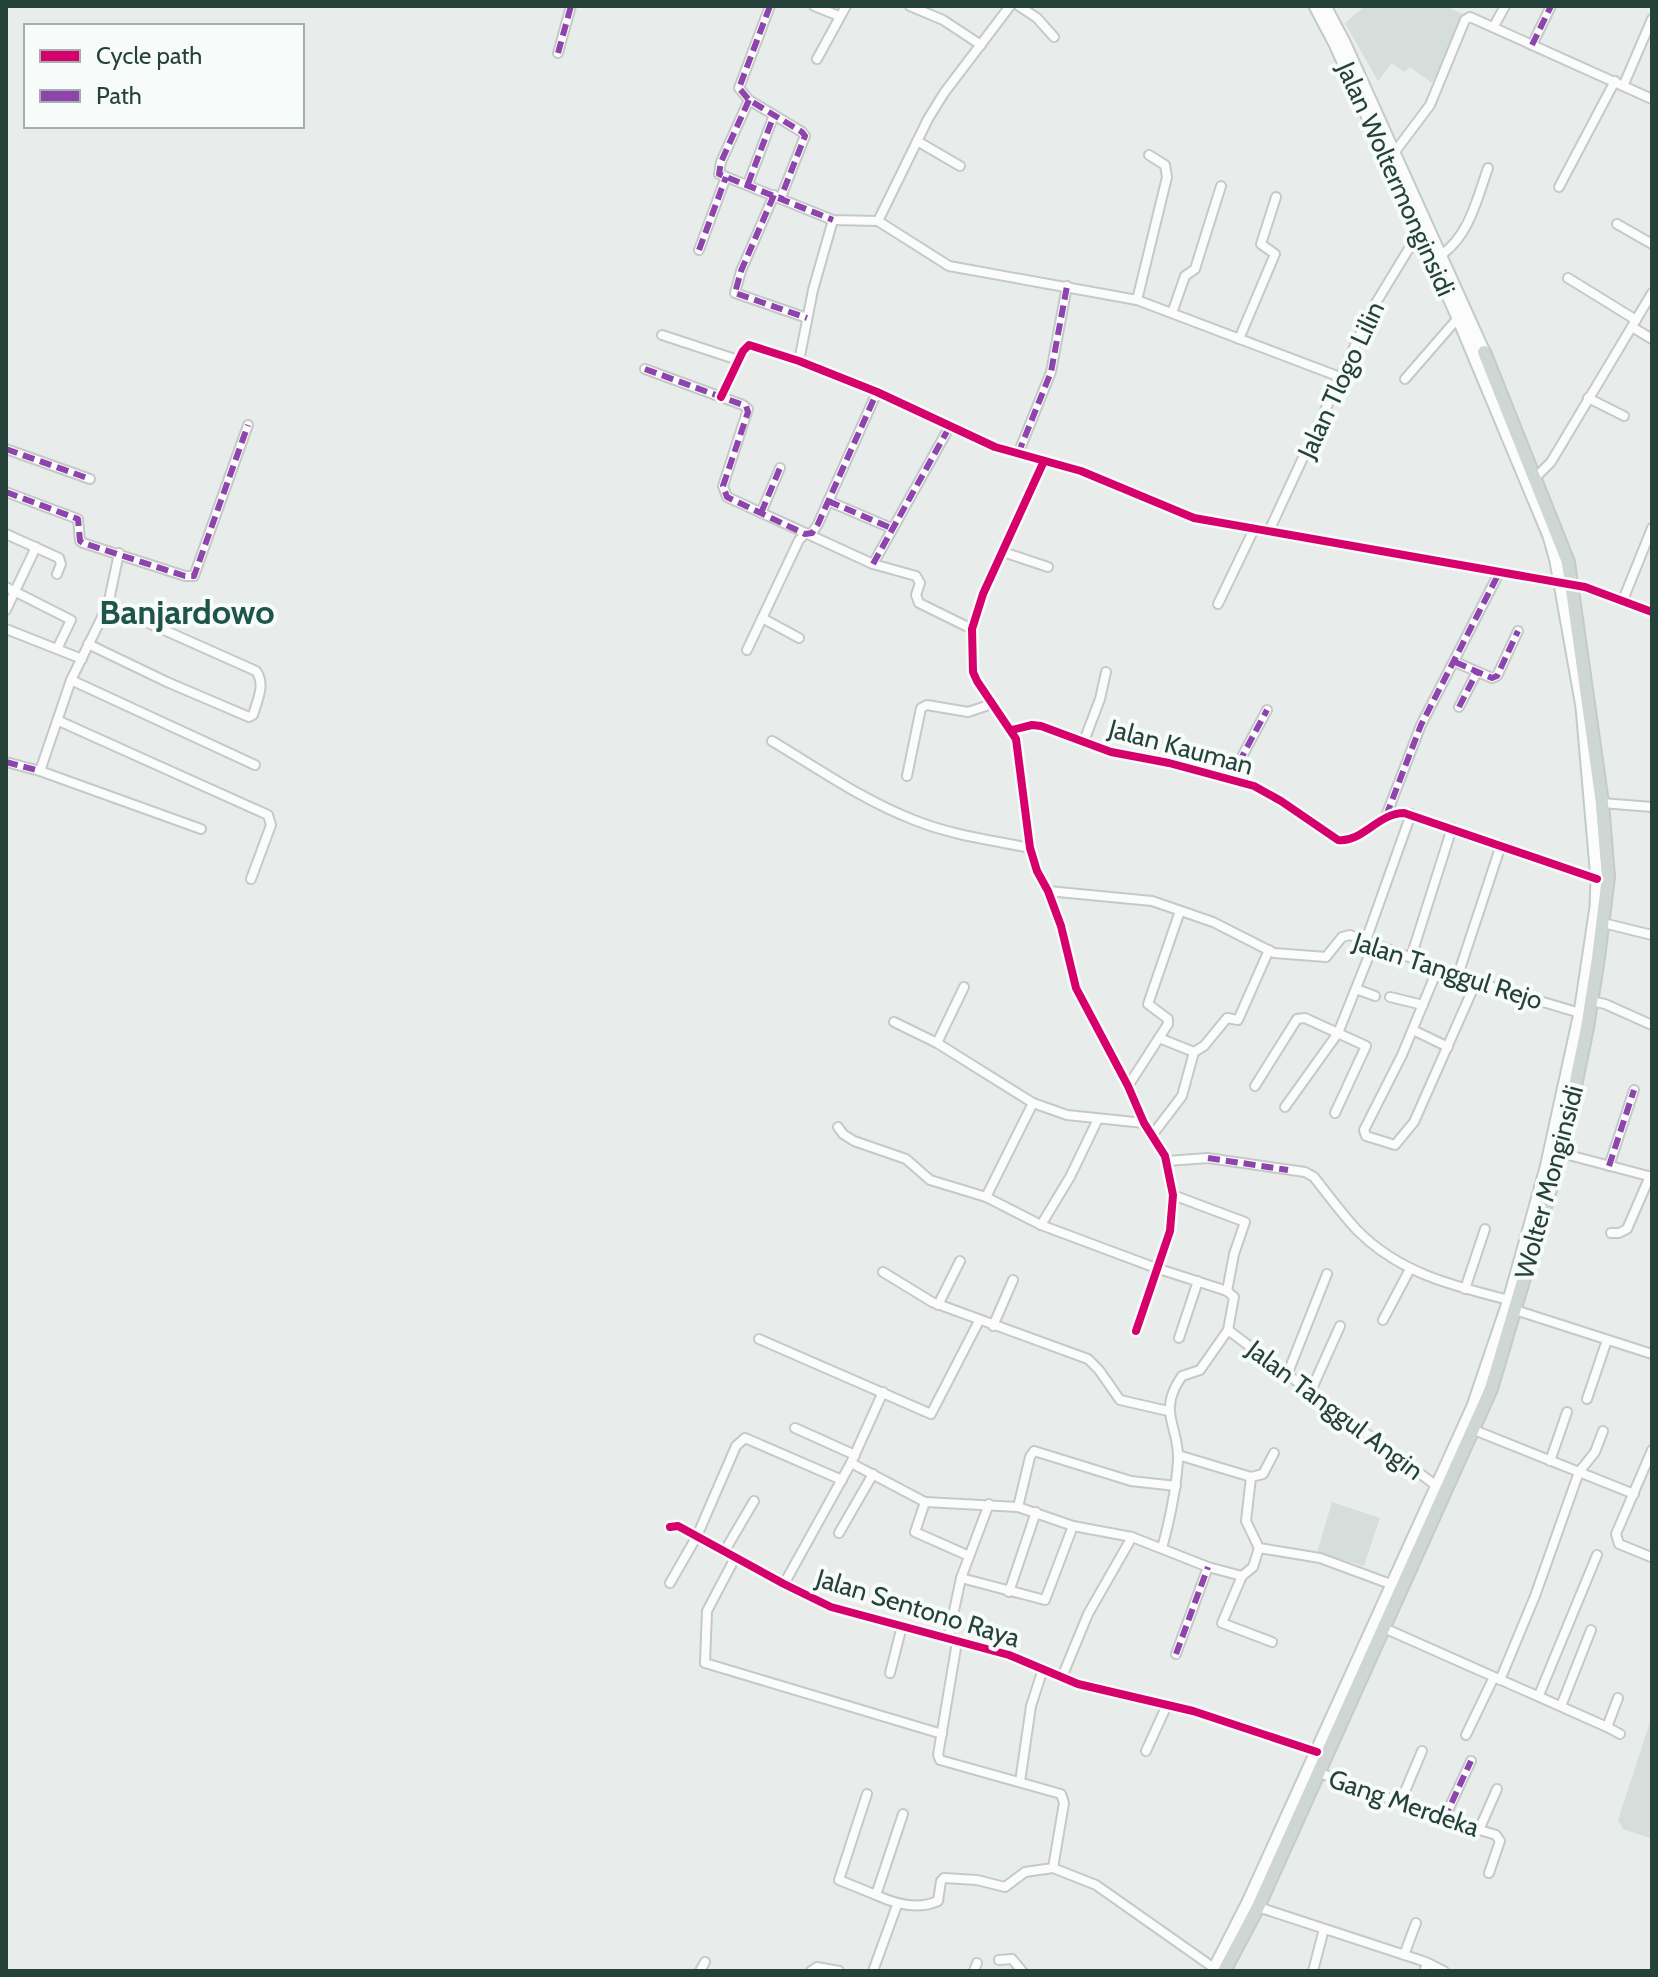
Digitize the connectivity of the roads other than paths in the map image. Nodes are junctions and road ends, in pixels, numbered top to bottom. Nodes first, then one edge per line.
1 (571, 6) edge
2 (770, 6) edge
3 (814, 6) edge
4 (846, 6) edge
5 (910, 6) edge
6 (1010, 6) edge
7 (1019, 6) edge
8 (1315, 6) edge
9 (1325, 6) edge
10 (1505, 6) edge
11 (1551, 6) edge
12 (839, 16) junction
13 (1652, 19) edge
14 (1494, 26) junction
15 (1054, 37) dead end
16 (981, 45) junction
17 (1532, 45) junction
18 (558, 53) dead end
19 (817, 59) dead end
20 (1619, 82) junction
21 (1652, 99) edge
22 (749, 100) junction
23 (774, 115) junction
24 (917, 141) junction
25 (1394, 153) junction
26 (1149, 155) dead end
27 (960, 166) dead end
28 (1488, 168) dead end
29 (726, 177) junction
30 (748, 184) junction
31 (1221, 186) dead end
32 (1559, 187) dead end
33 (778, 196) junction
34 (1276, 197) dead end
35 (833, 220) junction
36 (878, 221) junction
37 (1617, 224) dead end
38 (1419, 232) junction
39 (1652, 244) edge
40 (699, 250) dead end
41 (1441, 255) junction
42 (1568, 278) dead end
43 (1067, 286) junction
44 (1652, 293) edge
45 (1137, 300) junction
46 (1172, 313) junction
47 (807, 318) junction
48 (1458, 318) junction
49 (1634, 324) junction
50 (662, 335) dead end
51 (1239, 339) junction
52 (1652, 339) edge
53 (1479, 353) junction
54 (738, 360) junction
55 (799, 361) junction
56 (645, 369) dead end
57 (1340, 377) junction
58 (1405, 379) dead end
59 (877, 392) junction
60 (721, 397) junction
61 (1588, 398) junction
62 (1624, 416) dead end
63 (248, 425) dead end
64 (950, 426) junction
65 (6, 449) edge
66 (1018, 454) junction
67 (1044, 461) junction
68 (780, 468) dead end
69 (1535, 478) junction
70 (90, 479) dead end
71 (6, 492) edge
72 (828, 501) junction
73 (761, 513) junction
74 (891, 528) junction
75 (1652, 528) edge
76 (1254, 529) junction
77 (1269, 531) junction
78 (6, 534) edge
79 (805, 534) junction
80 (36, 547) junction
81 (1003, 552) junction
82 (119, 553) junction
83 (873, 564) junction
84 (1048, 567) dead end
85 (1499, 573) junction
86 (57, 574) dead end
87 (1566, 584) junction
88 (10, 589) edge
89 (1623, 600) junction
90 (1218, 604) dead end
91 (108, 605) junction
92 (6, 610) edge
93 (1652, 612) edge
94 (762, 618) junction
95 (6, 629) edge
96 (972, 629) junction
97 (1518, 631) dead end
98 (799, 638) dead end
99 (88, 644) junction
100 (57, 649) junction
101 (747, 650) dead end
102 (82, 659) junction
103 (1455, 662) junction
104 (1106, 672) dead end
105 (1477, 672) junction
106 (71, 680) junction
107 (992, 704) junction
108 (1459, 707) dead end
109 (1267, 710) dead end
110 (59, 721) junction
111 (1012, 730) junction
112 (772, 741) dead end
113 (1084, 741) junction
114 (6, 762) edge
115 (255, 765) dead end
116 (40, 771) junction
117 (907, 776) dead end
118 (1230, 779) junction
119 (1602, 803) junction
120 (1652, 807) edge
121 (1411, 814) junction
122 (1386, 816) junction
123 (1452, 828) junction
124 (201, 829) dead end
125 (1501, 845) junction
126 (1030, 848) junction
127 (251, 879) dead end
128 (1597, 879) junction
129 (1048, 891) junction
130 (1180, 911) junction
131 (1603, 923) junction
132 (1652, 935) edge
133 (1370, 942) junction
134 (1269, 950) junction
135 (1411, 957) junction
136 (1438, 968) junction
137 (1458, 975) junction
138 (1476, 982) junction
139 (964, 987) dead end
140 (1356, 989) junction
141 (1375, 996) dead end
142 (1390, 997) dead end
143 (1591, 1001) junction
144 (1423, 1005) junction
145 (1580, 1013) junction
146 (894, 1022) dead end
147 (1652, 1025) edge
148 (1413, 1030) junction
149 (1338, 1033) junction
150 (1159, 1038) junction
151 (937, 1043) junction
152 (1448, 1047) junction
153 (1194, 1052) junction
154 (1128, 1086) junction
155 (1255, 1086) dead end
156 (1634, 1090) dead end
157 (1033, 1103) junction
158 (1285, 1107) dead end
159 (1335, 1113) dead end
160 (1098, 1119) junction
161 (1144, 1123) junction
162 (838, 1127) dead end
163 (1153, 1134) junction
164 (1561, 1153) junction
165 (1167, 1161) junction
166 (1609, 1166) junction
167 (1651, 1176) edge
168 (1173, 1195) junction
169 (986, 1197) junction
170 (1041, 1225) junction
171 (1485, 1229) dead end
172 (1611, 1233) dead end
173 (960, 1261) dead end
174 (1156, 1268) junction
175 (1410, 1269) junction
176 (883, 1272) dead end
177 (1327, 1274) dead end
178 (1013, 1280) dead end
179 (1198, 1281) junction
180 (1465, 1289) junction
181 (1227, 1291) junction
182 (938, 1305) junction
183 (1512, 1305) junction
184 (1383, 1320) dead end
185 (979, 1321) junction
186 (993, 1326) junction
187 (1340, 1326) dead end
188 (1228, 1330) junction
189 (1136, 1331) dead end
190 (1179, 1338) dead end
191 (759, 1339) dead end
192 (1607, 1340) junction
193 (1652, 1354) edge
194 (1287, 1375) junction
195 (883, 1392) junction
196 (1310, 1393) junction
197 (1587, 1399) dead end
198 (1168, 1411) junction
199 (1567, 1412) dead end
200 (795, 1428) dead end
201 (1474, 1430) junction
202 (1603, 1431) dead end
203 (1652, 1450) edge
204 (1274, 1453) dead end
205 (1178, 1455) junction
206 (853, 1459) junction
207 (1550, 1461) junction
208 (1579, 1472) junction
209 (873, 1474) junction
210 (1251, 1477) junction
211 (842, 1480) junction
212 (1176, 1486) junction
213 (1438, 1487) junction
214 (1634, 1494) junction
215 (754, 1501) dead end
216 (925, 1502) junction
217 (989, 1504) junction
218 (1018, 1507) junction
219 (1036, 1512) junction
220 (1073, 1526) junction
221 (670, 1527) dead end
222 (839, 1533) dead end
223 (697, 1536) junction
224 (1132, 1537) junction
225 (1162, 1548) junction
226 (1259, 1548) junction
227 (724, 1552) junction
228 (1597, 1555) dead end
229 (969, 1556) junction
230 (1651, 1557) edge
231 (735, 1558) junction
232 (1208, 1567) junction
233 (1242, 1576) junction
234 (961, 1578) junction
235 (670, 1583) dead end
236 (784, 1584) junction
237 (1393, 1585) junction
238 (1009, 1592) junction
239 (902, 1626) junction
240 (1384, 1628) junction
241 (1591, 1630) dead end
242 (952, 1640) junction
243 (1272, 1642) dead end
244 (1176, 1654) dead end
245 (1043, 1669) junction
246 (890, 1673) dead end
247 (1062, 1677) junction
248 (1497, 1678) junction
249 (1539, 1695) junction
250 (1618, 1698) dead end
251 (1167, 1705) junction
252 (1561, 1706) junction
253 (1607, 1727) junction
254 (942, 1734) junction
255 (1620, 1734) dead end
256 (1466, 1735) dead end
257 (1146, 1751) dead end
258 (1422, 1751) dead end
259 (1317, 1752) junction
260 (1471, 1761) dead end
261 (1312, 1779) junction
262 (1020, 1782) junction
263 (1497, 1789) dead end
264 (867, 1794) dead end
265 (1400, 1803) junction
266 (903, 1814) dead end
267 (1444, 1819) junction
268 (1479, 1830) junction
269 (1053, 1868) junction
270 (1489, 1873) dead end
271 (876, 1895) junction
272 (897, 1905) junction
273 (1258, 1907) junction
274 (1416, 1923) dead end
275 (1324, 1929) junction
276 (1404, 1955) junction
277 (999, 1960) dead end
278 (1426, 1967) edge
279 (1217, 1970) edge
280 (811, 1971) edge
281 (839, 1971) edge
282 (873, 1971) edge
283 (1022, 1971) edge
284 (1313, 1971) edge
285 (1444, 1971) edge

1 - 18 street
2 - 22 street
3 - 12 street
4 - 12 street
5 - 16 street
6 - 16 street
7 - 15 street
8 - 38 main road, Jalan Woltermonginsidi
9 - 25 main road, Jalan Woltermonginsidi
10 - 14 street
11 - 17 street
12 - 19 street
13 - 20 street
14 - 17 street
14 - 25 street
16 - 24 street
17 - 20 street
20 - 21 street
20 - 32 street
22 - 23 street
22 - 29 street
23 - 30 street
23 - 33 street
24 - 27 street
24 - 36 street
25 - 41 main road, Jalan Woltermonginsidi
26 - 45 street
28 - 41 street
29 - 30 street
29 - 40 street
30 - 33 street
31 - 46 street
33 - 35 street
33 - 47 street
34 - 51 street
35 - 36 street
35 - 47 street
36 - 43 street
37 - 39 street
38 - 48 main road, Jalan Woltermonginsidi
38 - 57 street, Jalan Tlogo Lilin
41 - 53 main road, Jalan Woltermonginsidi
42 - 49 street
43 - 45 street
43 - 66 street
44 - 49 street
45 - 46 street
46 - 51 street
47 - 55 street
48 - 53 main road, Jalan Woltermonginsidi
48 - 58 street
49 - 52 street
49 - 61 street
50 - 54 street
51 - 57 street
53 - 69 main road, Wolter Monginsidi
53 - 87 main road, Wolter Monginsidi
54 - 55 street
54 - 60 street
55 - 59 street
56 - 60 street
57 - 77 street, Jalan Tlogo Lilin
59 - 64 street
59 - 72 street
60 - 73 street
61 - 62 street
61 - 69 street
63 - 82 street
64 - 66 street
64 - 74 street
65 - 70 street
66 - 67 street
67 - 76 street
67 - 81 street
68 - 73 street
69 - 87 main road, Wolter Monginsidi
71 - 82 street
72 - 74 street
72 - 79 street
73 - 79 street
74 - 83 street
75 - 89 street
76 - 77 street
76 - 90 street
77 - 85 street
78 - 80 street
79 - 83 street
79 - 94 street
80 - 86 street
80 - 88 street
81 - 84 street
81 - 96 street
82 - 91 street
83 - 96 street
85 - 87 street
85 - 103 street
87 - 89 street
87 - 119 main road, Wolter Monginsidi
87 - 128 main road, Wolter Monginsidi
88 - 92 street
88 - 100 street
89 - 93 street
91 - 99 street
91 - 99 street
94 - 98 street
94 - 101 street
95 - 100 street
96 - 107 street
97 - 105 street
99 - 102 street
100 - 102 street
102 - 106 street
103 - 105 street
103 - 122 street
104 - 113 street
105 - 108 street
106 - 110 street
106 - 115 street
107 - 111 street
107 - 117 street
109 - 118 street
110 - 116 street
110 - 127 street
111 - 113 street, Jalan Kauman
111 - 126 street
112 - 126 street
113 - 118 street, Jalan Kauman
114 - 116 street
116 - 124 street
118 - 122 street, Jalan Kauman
119 - 120 street
119 - 131 main road, Wolter Monginsidi
121 - 122 street, Jalan Kauman
121 - 123 street, Jalan Kauman
121 - 133 street
123 - 125 street, Jalan Kauman
123 - 135 street
125 - 128 street, Jalan Kauman
125 - 137 street
126 - 129 street
128 - 145 main road, Wolter Monginsidi
129 - 130 street, Jalan Tanggul Rejo
129 - 154 street
130 - 134 street, Jalan Tanggul Rejo
130 - 150 street
131 - 132 street
131 - 143 main road, Wolter Monginsidi
133 - 134 street, Jalan Tanggul Rejo
133 - 135 street, Jalan Tanggul Rejo
133 - 140 street
134 - 153 street
135 - 136 street, Jalan Tanggul Rejo
136 - 137 street, Jalan Tanggul Rejo
136 - 144 street
137 - 138 street, Jalan Tanggul Rejo
138 - 145 street, Jalan Tanggul Rejo
138 - 152 street
139 - 151 street
140 - 141 street
140 - 149 street
142 - 144 street
143 - 147 street
143 - 164 main road, Wolter Monginsidi
144 - 148 street
145 - 183 main road, Wolter Monginsidi
146 - 151 street
148 - 152 street
148 - 152 street
149 - 155 street
149 - 158 street
149 - 159 street
150 - 153 street
150 - 154 street
151 - 157 street
153 - 163 street
154 - 161 street
156 - 166 street
157 - 160 street
157 - 169 street
160 - 161 street
160 - 170 street
161 - 163 street
162 - 169 street
163 - 165 street
164 - 166 street
164 - 183 main road, Wolter Monginsidi
165 - 168 street
165 - 175 street
166 - 167 street
167 - 172 street
168 - 174 street
168 - 181 street
169 - 170 street
170 - 174 street
171 - 180 street
173 - 182 street
174 - 179 street
174 - 189 street
175 - 180 street
175 - 184 street
176 - 182 street
177 - 194 street
178 - 186 street
179 - 181 street
179 - 190 street
180 - 183 street
181 - 188 street, Jalan Tanggul Angin
182 - 185 street
183 - 192 street
183 - 201 main road, Wolter Monginsidi
183 - 213 main road, Wolter Monginsidi
185 - 186 street
185 - 195 street
186 - 198 street
187 - 196 street
188 - 194 street, Jalan Tanggul Angin
188 - 198 street
191 - 195 street
192 - 193 street
192 - 197 street
194 - 196 street, Jalan Tanggul Angin
195 - 206 street, Jalan Sentono Raya
196 - 213 street, Jalan Tanggul Angin
198 - 205 street
199 - 207 street
200 - 206 street
201 - 207 street
201 - 240 main road, Wolter Monginsidi
202 - 208 street
203 - 214 street
204 - 210 street
205 - 210 street
205 - 212 street
206 - 209 street
206 - 211 street, Jalan Sentono Raya
207 - 208 street
208 - 214 street
208 - 248 street
209 - 216 street
209 - 222 street
210 - 226 street
211 - 223 street
211 - 236 street, Jalan Sentono Raya
212 - 218 street
212 - 225 street
213 - 237 main road, Wolter Monginsidi
214 - 230 street
215 - 227 street
216 - 217 street
216 - 229 street
217 - 218 street
217 - 229 street
218 - 219 street
219 - 220 street
219 - 238 street
220 - 224 street
220 - 238 street
221 - 223 street
223 - 227 street
223 - 235 street
224 - 225 street
224 - 247 street
225 - 232 street
226 - 233 street
226 - 237 street
227 - 231 street
228 - 249 street
229 - 234 street
231 - 236 street
231 - 254 street
232 - 233 street
232 - 244 street
233 - 243 street
234 - 238 street
234 - 242 street
236 - 239 street, Jalan Sentono Raya
237 - 259 main road, Wolter Monginsidi
239 - 242 street, Jalan Sentono Raya
239 - 246 street
240 - 248 street
240 - 261 main road, Wolter Monginsidi
241 - 252 street
242 - 245 street, Jalan Sentono Raya
242 - 254 street
245 - 247 street, Jalan Sentono Raya
245 - 262 street
247 - 251 street, Jalan Sentono Raya
248 - 249 street
248 - 256 street
249 - 252 street
250 - 253 street
251 - 257 street
251 - 259 street, Jalan Sentono Raya
252 - 253 street
253 - 255 street
254 - 262 street
258 - 265 street
259 - 261 main road, Wolter Monginsidi
260 - 267 street
261 - 265 street, Gang Merdeka
261 - 273 main road, Wolter Monginsidi
261 - 279 main road, Wolter Monginsidi
262 - 269 street
263 - 268 street
264 - 271 street
265 - 267 street, Gang Merdeka
266 - 271 street
267 - 268 street, Gang Merdeka
268 - 270 street, Gang Merdeka
269 - 272 street
269 - 279 street
271 - 272 street
272 - 282 street
273 - 275 street
273 - 279 main road, Wolter Monginsidi
274 - 276 street
275 - 276 street
275 - 284 street
276 - 278 street
277 - 283 street
278 - 285 street
280 - 281 street

